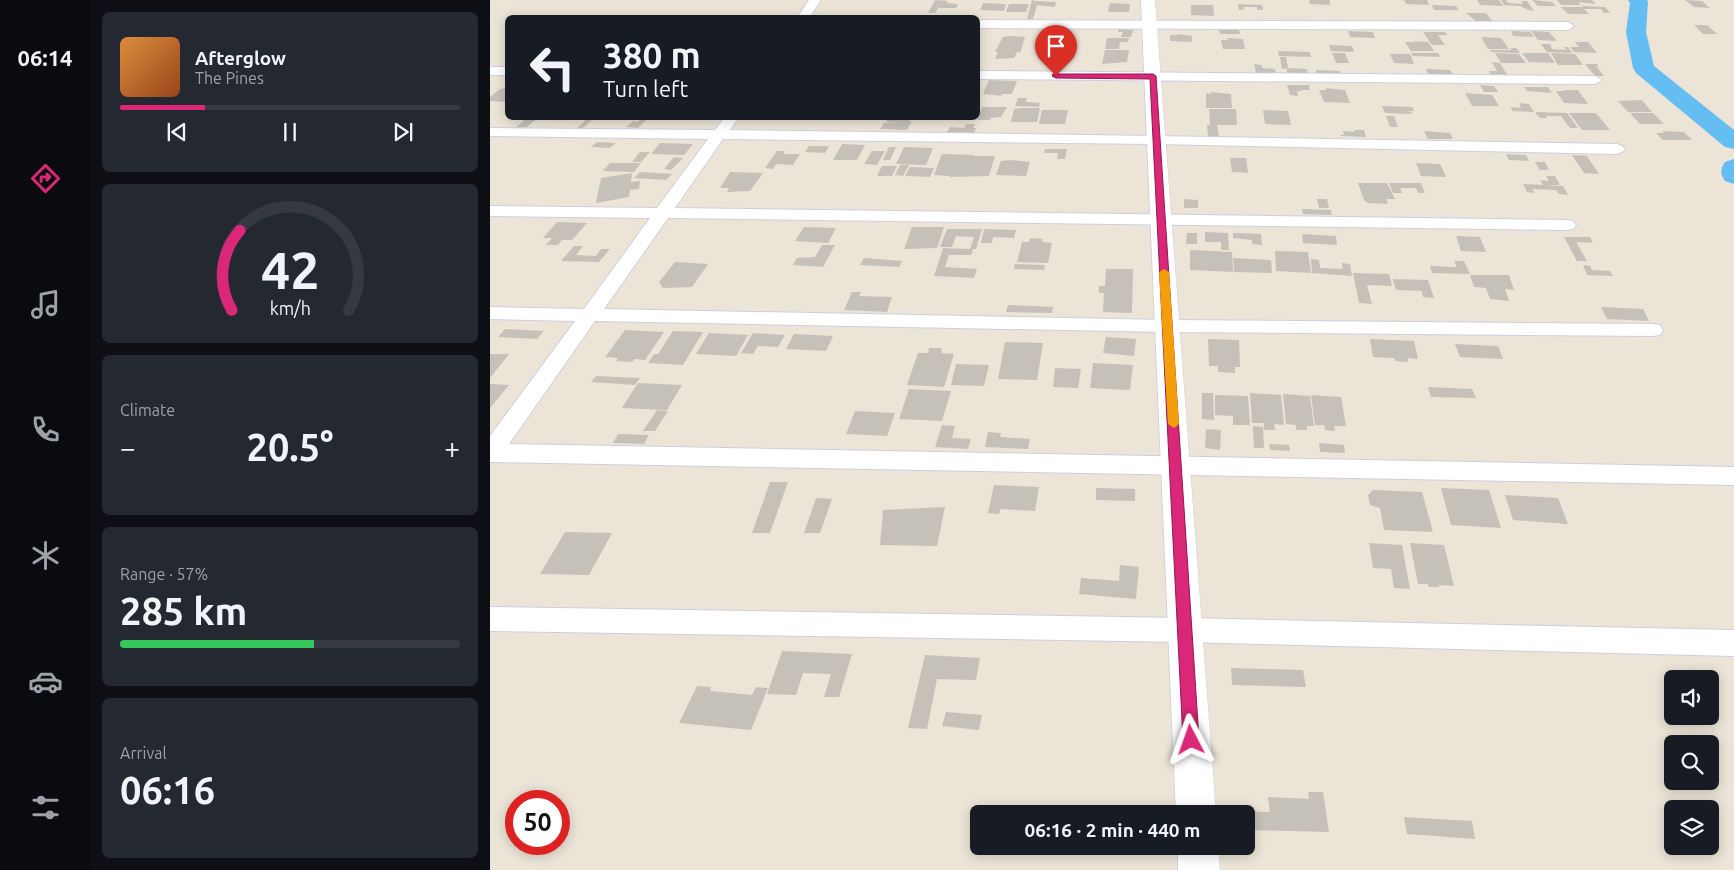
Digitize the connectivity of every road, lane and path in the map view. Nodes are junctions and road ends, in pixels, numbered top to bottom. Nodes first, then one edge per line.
1 (815, 0) edge
2 (1149, 12) edge
3 (804, 15) edge
4 (980, 24) edge
5 (1568, 26) dead end
6 (490, 71) edge
7 (505, 71) edge
8 (980, 75) edge
9 (1153, 76) junction
10 (1595, 80) dead end
11 (729, 120) edge
12 (490, 132) edge
13 (718, 135) junction
14 (1156, 140) junction
15 (1617, 149) dead end
16 (490, 211) edge
17 (663, 212) junction
18 (1161, 218) junction
19 (1567, 225) dead end
20 (490, 313) edge
21 (589, 315) junction
22 (1167, 326) junction
23 (1653, 330) dead end
24 (490, 453) edge
25 (1176, 465) junction
26 (1734, 476) edge
27 (490, 620) edge
28 (1184, 630) junction
29 (1734, 643) edge
30 (1195, 805) edge
31 (1198, 855) edge
32 (1199, 870) edge

1 - 3 street
2 - 4 street
2 - 5 street
2 - 9 main road
6 - 7 street
8 - 9 street
9 - 10 street
9 - 14 main road
11 - 13 street
12 - 13 street
13 - 14 street
13 - 17 street
14 - 15 street
14 - 18 main road
16 - 17 street
17 - 18 street
17 - 21 street
18 - 19 street
18 - 22 main road
20 - 21 street
21 - 22 street
21 - 24 street
22 - 23 street
22 - 25 main road
24 - 25 street
25 - 26 street
25 - 28 main road
27 - 28 street
28 - 29 street
28 - 30 main road
31 - 32 main road

